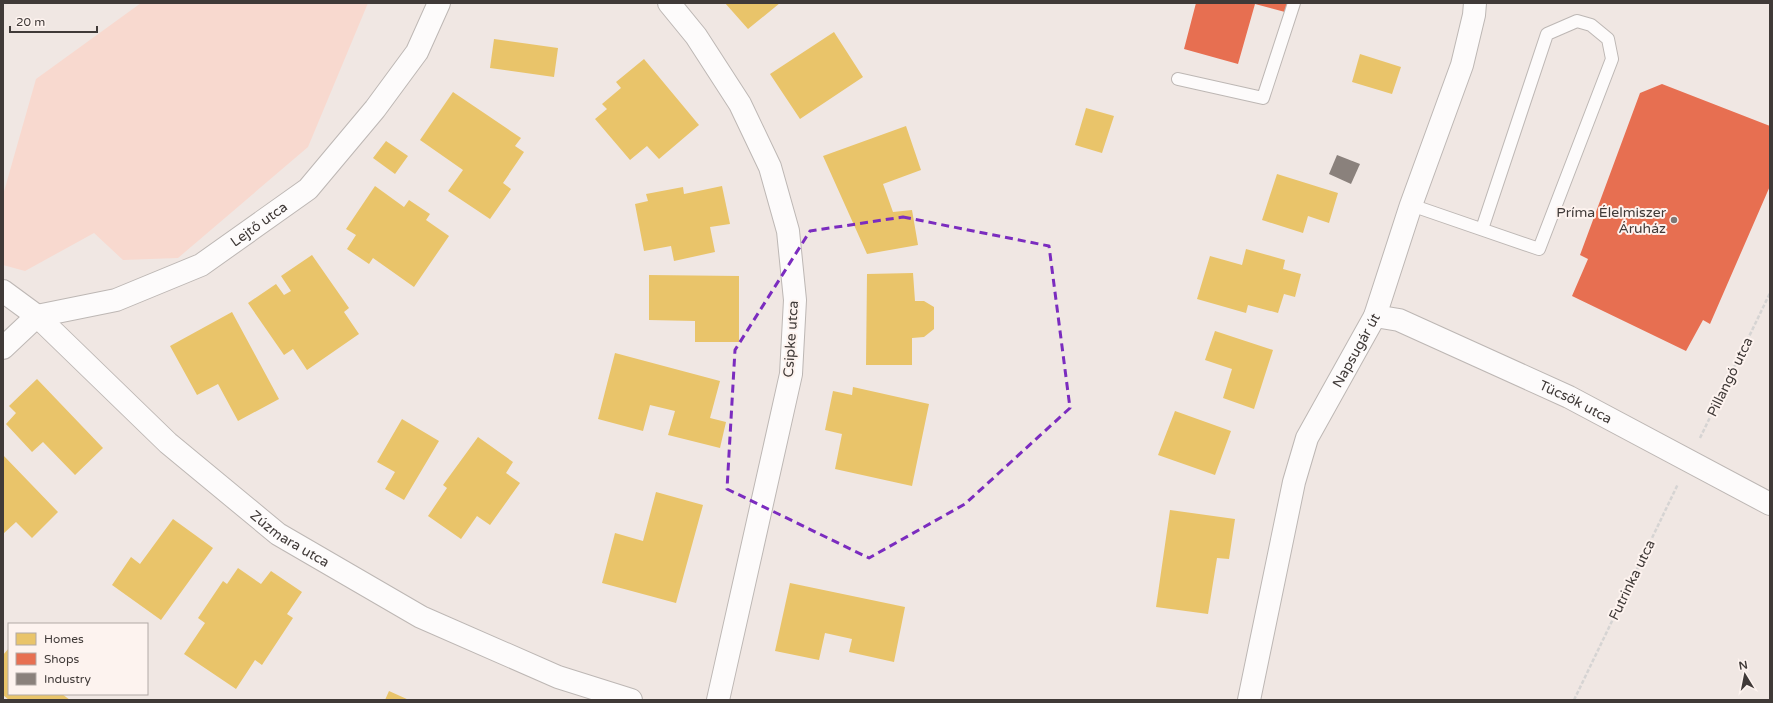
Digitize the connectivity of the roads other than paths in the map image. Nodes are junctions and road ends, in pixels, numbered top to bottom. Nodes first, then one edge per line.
1 (439, 3) edge
2 (669, 3) edge
3 (1294, 3) edge
4 (1475, 3) edge
5 (1178, 79) dead end
6 (1411, 205) junction
7 (1482, 229) junction
8 (3, 291) edge
9 (37, 316) junction
10 (1374, 316) junction
11 (3, 348) edge
12 (1770, 504) edge
13 (631, 700) edge
14 (718, 700) edge
15 (1249, 700) edge

1 - 9 street, Lejtő utca
2 - 14 street, Csipke utca
3 - 5 lane
4 - 6 street, Napsugár út
6 - 7 lane
6 - 10 street, Napsugár út
7 - 7 lane
8 - 9 street, Zúzmara utca
9 - 11 street
9 - 13 street, Zúzmara utca
10 - 12 street, Tücsök utca
10 - 15 street, Napsugár út

